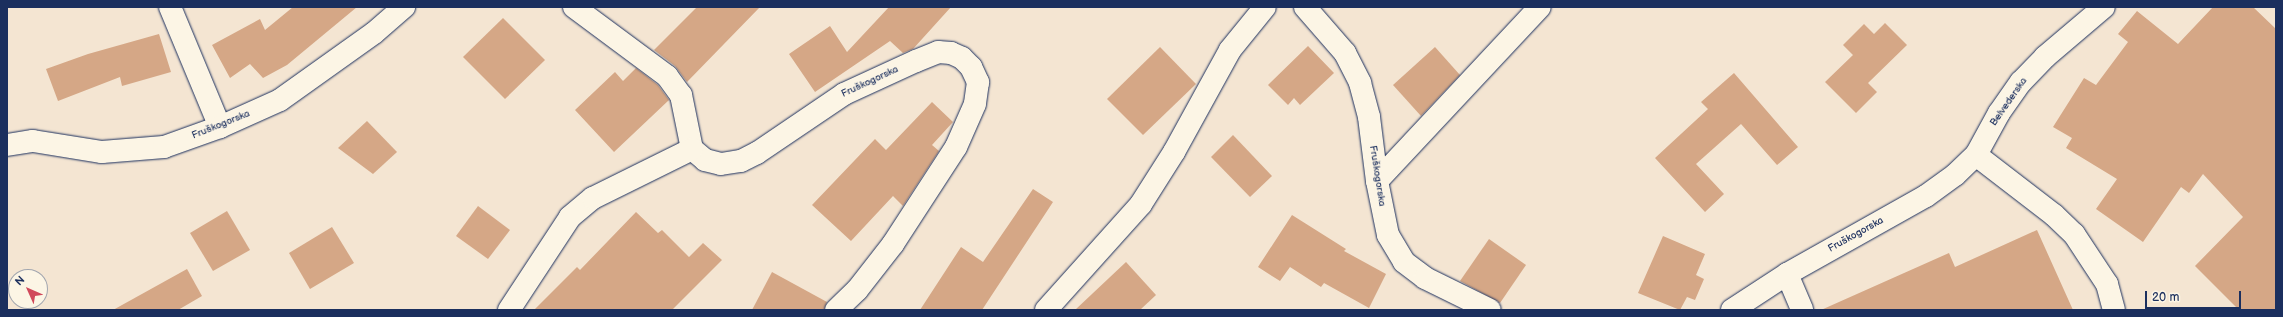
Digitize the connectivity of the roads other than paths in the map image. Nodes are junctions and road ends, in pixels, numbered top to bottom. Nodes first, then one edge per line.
1 (170, 7) edge
2 (404, 7) edge
3 (574, 7) edge
4 (1265, 7) edge
5 (1305, 7) edge
6 (1540, 7) edge
7 (2104, 7) edge
8 (220, 127) junction
9 (7, 145) edge
10 (692, 149) junction
11 (1976, 155) junction
12 (1377, 181) junction
13 (1787, 274) junction
14 (510, 310) edge
15 (836, 310) edge
16 (1046, 310) edge
17 (1490, 310) edge
18 (1732, 310) edge
19 (1802, 310) edge
20 (2114, 310) edge

1 - 8 street
2 - 8 street, Fruškogorska
3 - 10 street
4 - 16 street
5 - 12 street, Fruškogorska
6 - 12 street
7 - 11 street, Belvederska
8 - 9 street, Fruškogorska
10 - 14 street
10 - 15 street, Fruškogorska
11 - 13 street, Fruškogorska
11 - 20 street
12 - 17 street, Fruškogorska
13 - 18 street, Fruškogorska
13 - 19 street

